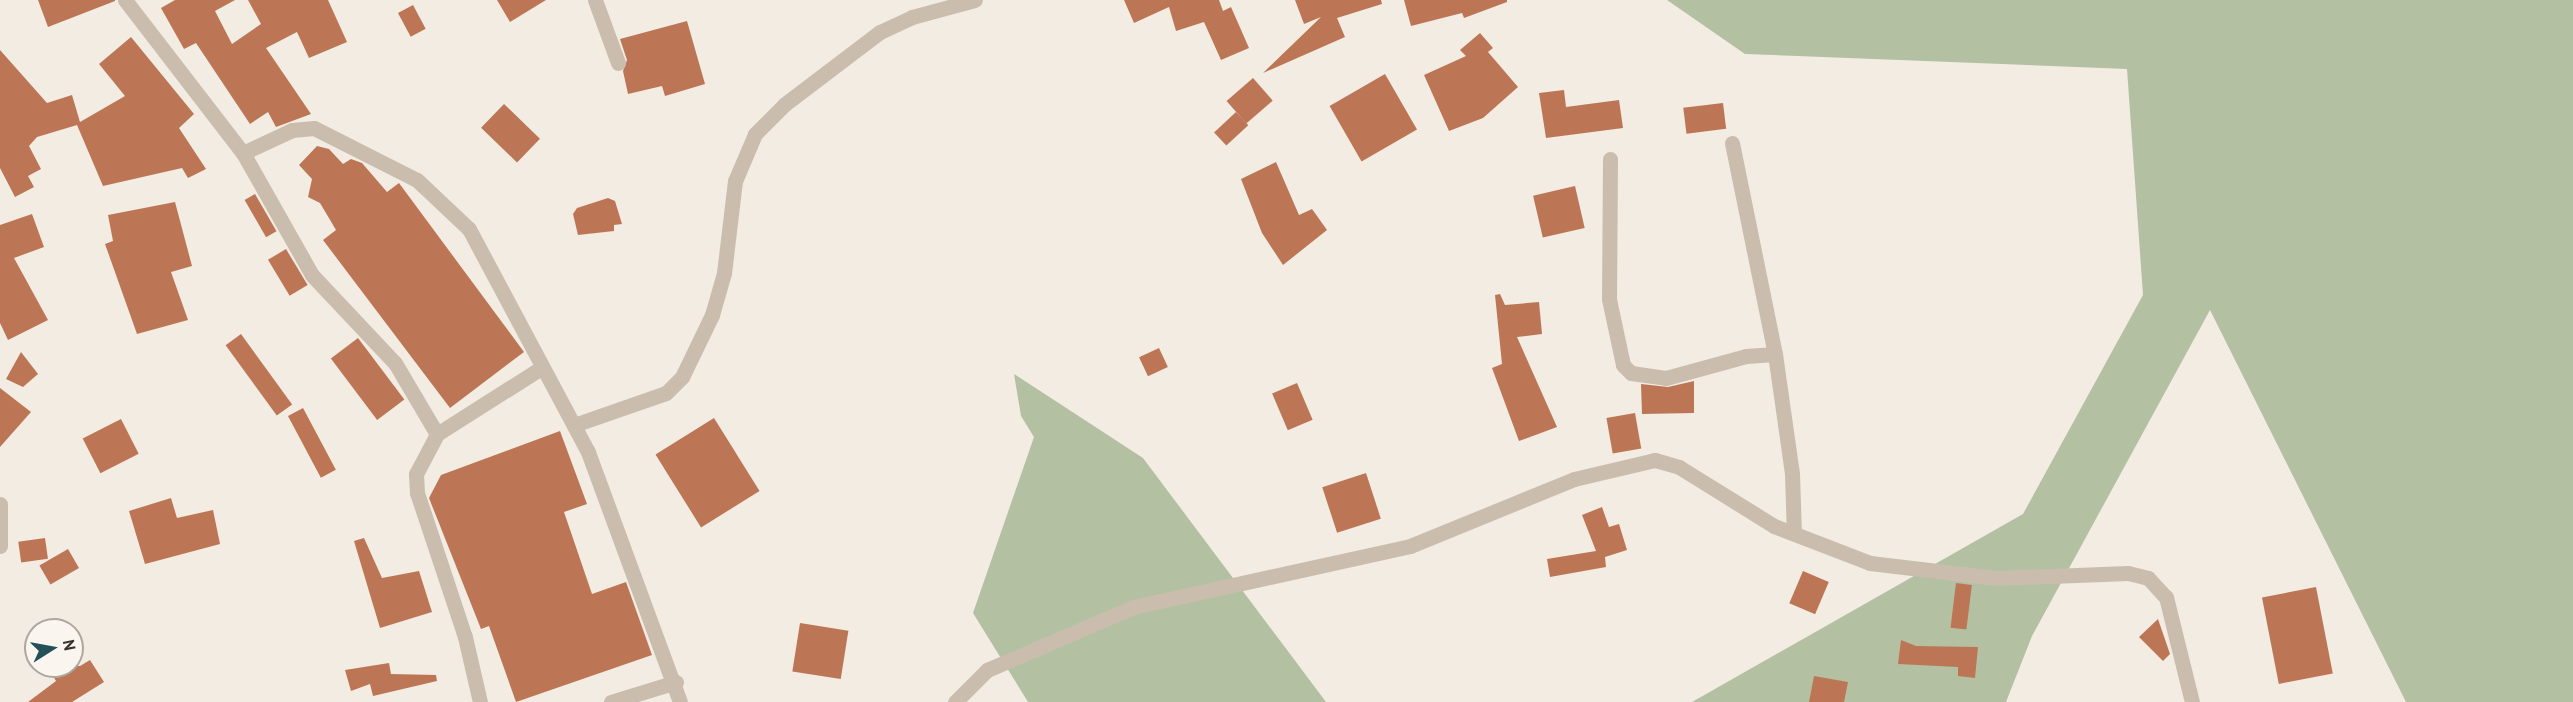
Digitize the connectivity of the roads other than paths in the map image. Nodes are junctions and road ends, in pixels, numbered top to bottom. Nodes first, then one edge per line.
1 (125, 0) edge
2 (595, 0) edge
3 (975, 0) edge
4 (618, 63) dead end
5 (1732, 143) dead end
6 (243, 153) junction
7 (1610, 159) dead end
8 (1775, 354) junction
9 (541, 368) junction
10 (574, 425) junction
11 (436, 434) junction
12 (0, 504) edge
13 (1794, 533) junction
14 (0, 546) edge
15 (676, 682) junction
16 (480, 702) edge
17 (611, 702) edge
18 (680, 702) edge
19 (955, 702) edge
20 (2192, 702) edge

1 - 6 street
2 - 4 street
3 - 10 street
5 - 8 street
6 - 9 street
6 - 11 street
7 - 8 street
8 - 13 street
9 - 10 street
9 - 11 street
10 - 15 street
11 - 16 street
12 - 14 street
13 - 19 street
13 - 20 street
15 - 17 street
15 - 18 street

